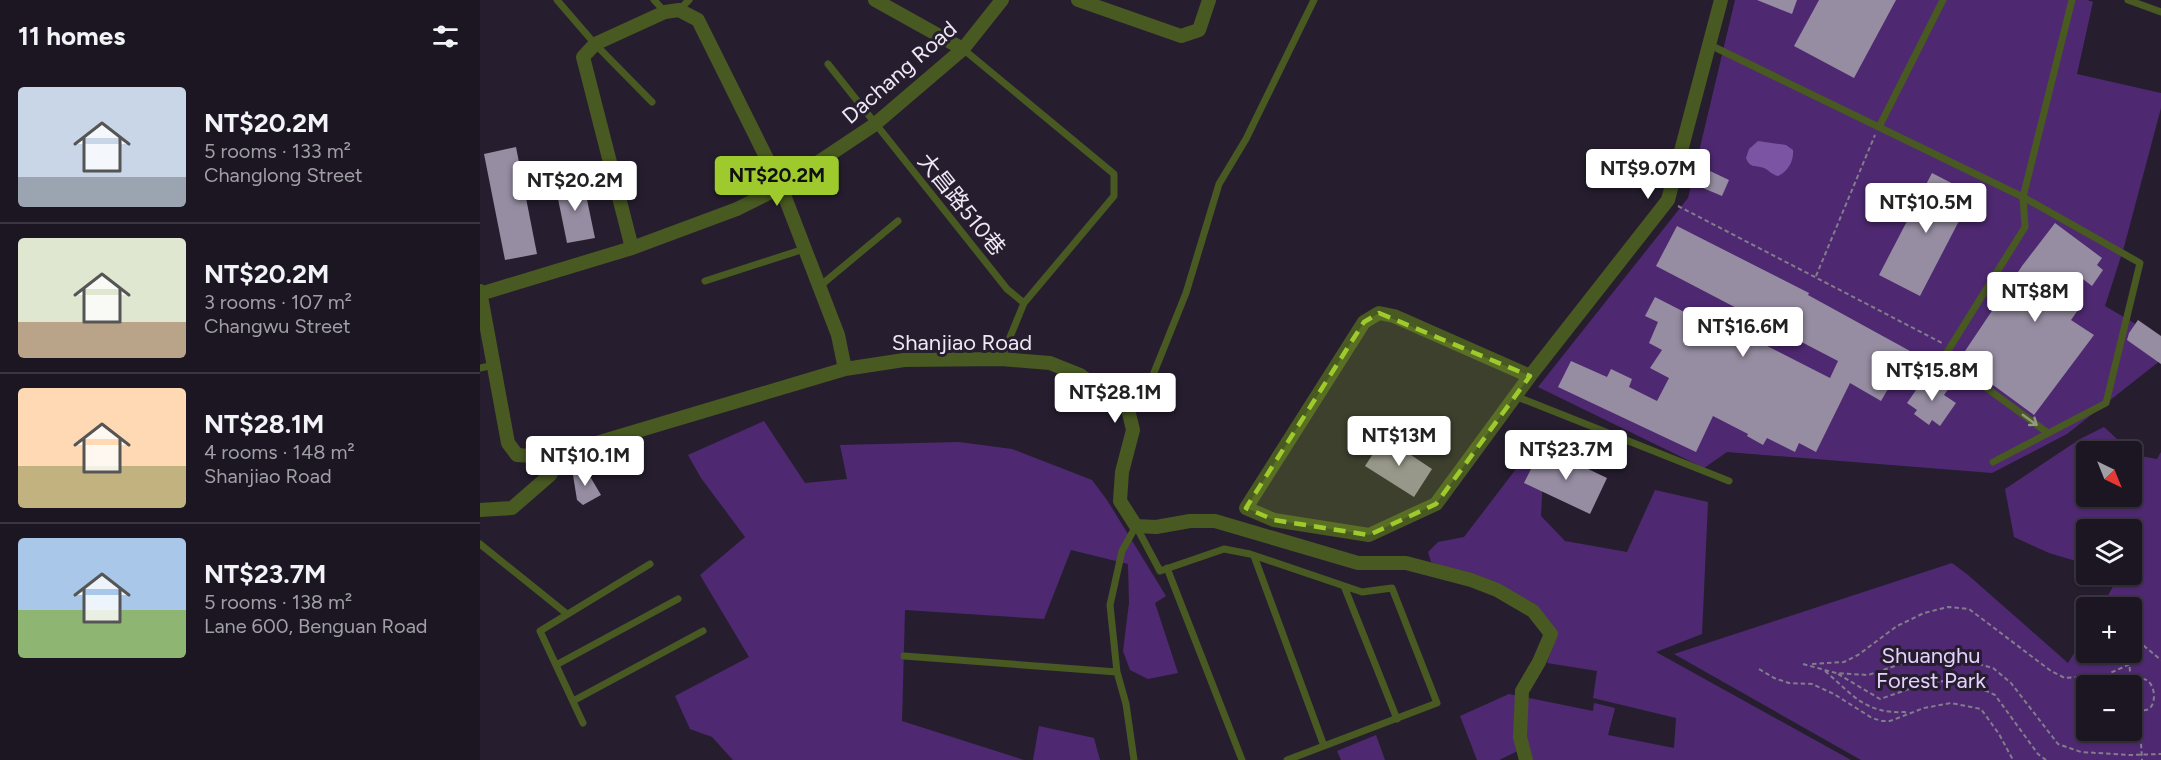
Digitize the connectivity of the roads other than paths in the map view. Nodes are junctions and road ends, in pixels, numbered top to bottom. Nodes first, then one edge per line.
1 (557, 0) edge
2 (654, 0) edge
3 (690, 0) edge
4 (874, 0) edge
5 (1002, 0) edge
6 (1078, 0) edge
7 (1209, 0) edge
8 (1314, 0) edge
9 (1721, 0) edge
10 (1943, 0) edge
11 (2072, 0) edge
12 (2128, 0) edge
13 (1101, 4) edge
14 (672, 11) junction
15 (2161, 12) edge
16 (596, 44) junction
17 (1710, 45) junction
18 (963, 49) junction
19 (828, 64) dead end
20 (652, 102) dead end
21 (874, 125) junction
22 (1879, 127) junction
23 (781, 187) junction
24 (2023, 197) junction
25 (898, 221) dead end
26 (632, 248) junction
27 (804, 249) junction
28 (705, 282) dead end
29 (820, 286) junction
30 (480, 293) edge
31 (1024, 303) junction
32 (1002, 359) junction
33 (487, 366) edge
34 (845, 369) junction
35 (1530, 376) junction
36 (1515, 396) junction
37 (1128, 409) junction
38 (2048, 433) junction
39 (562, 453) junction
40 (1993, 462) dead end
41 (1729, 481) dead end
42 (480, 510) edge
43 (1136, 526) junction
44 (480, 544) edge
45 (1254, 556) junction
46 (650, 564) dead end
47 (1167, 568) junction
48 (1344, 586) junction
49 (678, 599) dead end
50 (567, 614) junction
51 (704, 631) dead end
52 (904, 656) dead end
53 (556, 665) junction
54 (1118, 672) junction
55 (573, 701) junction
56 (1397, 719) junction
57 (583, 723) dead end
58 (1324, 746) junction
59 (1134, 760) edge
60 (1242, 760) edge
61 (1287, 760) edge
62 (1526, 760) edge

1 - 16 lane
2 - 14 lane
3 - 14 lane
4 - 18 street
5 - 18 street, Dachang Road
6 - 13 street
7 - 13 street
8 - 37 lane
9 - 17 street
10 - 22 lane
11 - 24 lane
12 - 15 lane
14 - 16 street
14 - 23 street
16 - 20 lane
16 - 26 street
17 - 22 lane
17 - 35 street
18 - 21 street, Dachang Road
18 - 31 lane
19 - 21 lane, 大昌路510巷
21 - 23 street, Dachang Road
21 - 31 lane, 大昌路510巷
22 - 24 lane
23 - 26 street, Dachang Road
23 - 27 street
24 -> 38 lane
24 - 38 lane
25 - 29 lane
26 - 30 street, Dachang Road
27 - 28 lane
27 - 29 street
29 - 34 street
30 - 33 street
31 - 32 lane
32 - 34 street, Shanjiao Road
32 - 37 street, Shanjiao Road
33 - 39 street, Shanjiao Road
34 - 39 street, Shanjiao Road
35 - 36 street
35 - 36 street
36 - 41 lane
37 - 43 street
38 - 40 lane
39 - 42 street
43 - 47 lane
43 - 54 lane
43 - 62 street
44 - 50 lane
45 - 47 lane
45 - 48 lane
45 - 58 lane
46 - 50 lane
47 - 60 lane
48 - 56 lane
48 - 56 lane
49 - 53 lane
50 - 53 lane
51 - 55 lane
52 - 54 lane
53 - 55 lane
54 - 59 lane
55 - 57 lane
56 - 58 lane
58 - 61 lane

